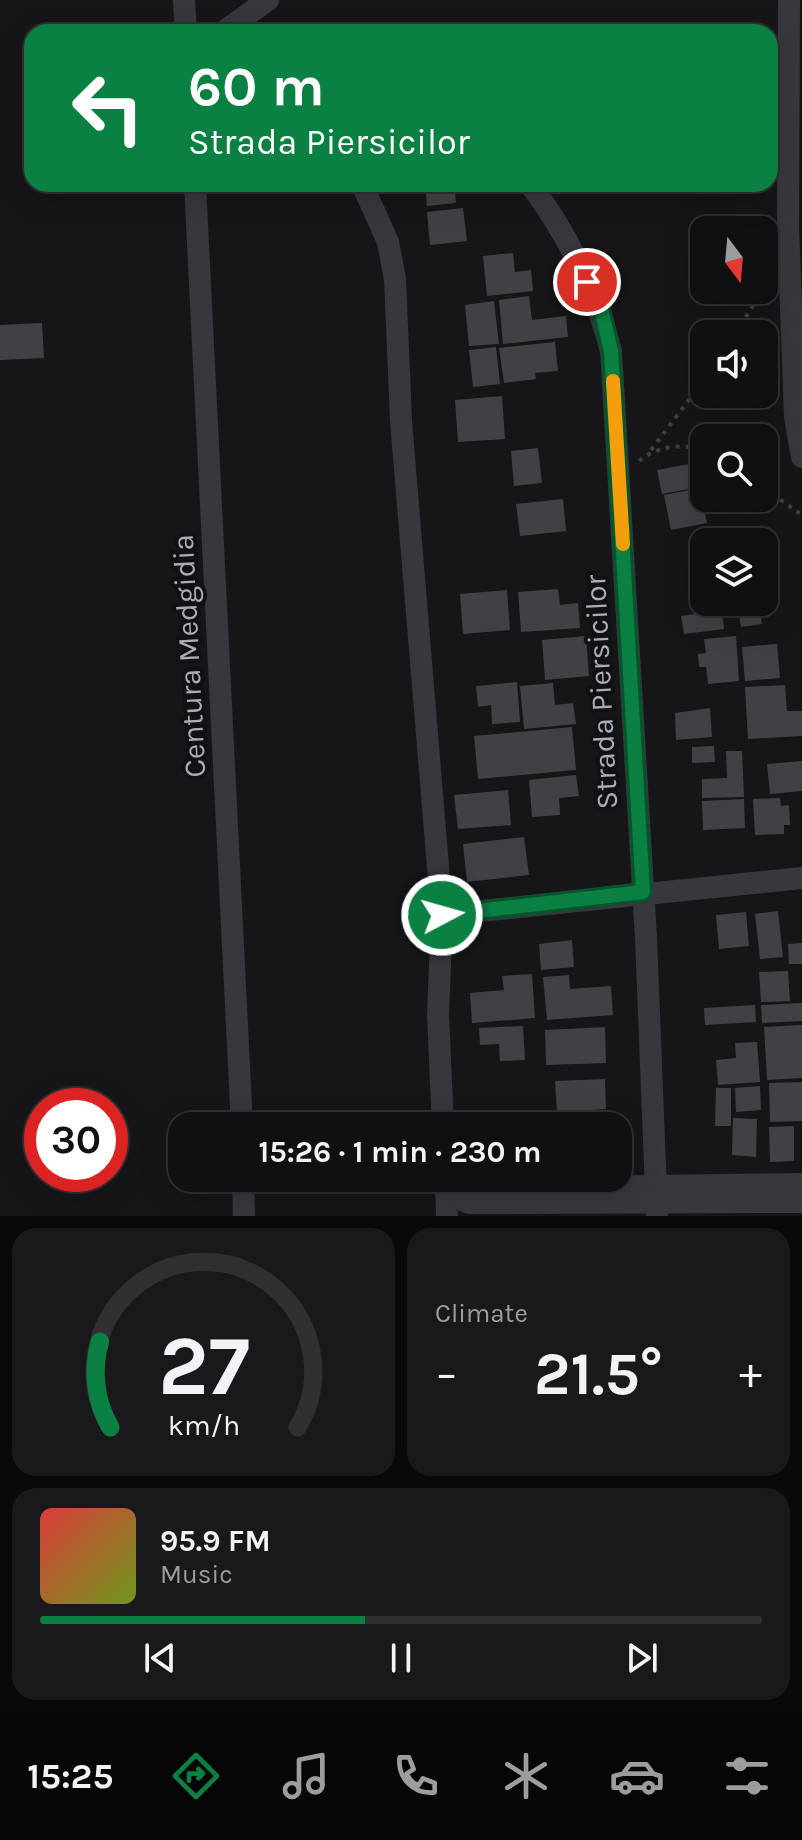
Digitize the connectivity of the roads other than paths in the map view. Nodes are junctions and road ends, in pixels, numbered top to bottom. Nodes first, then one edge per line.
1 (184, 0) edge
2 (268, 0) edge
3 (789, 0) edge
4 (186, 24) edge
5 (234, 24) edge
6 (195, 192) edge
7 (368, 192) edge
8 (535, 192) edge
9 (802, 457) edge
10 (802, 878) edge
11 (643, 892) junction
12 (442, 915) junction
13 (241, 1112) edge
14 (442, 1112) edge
15 (802, 1184) edge
16 (243, 1192) edge
17 (446, 1192) edge
18 (455, 1192) edge
19 (656, 1200) edge
20 (802, 1202) edge
21 (244, 1216) edge
22 (447, 1216) edge

1 - 4 street
2 - 5 street
3 - 9 street
6 - 13 street, Centura Medgidia
7 - 12 street
8 - 11 street, Strada Piersicilor
10 - 11 street
11 - 12 street
11 - 19 street, Strada Piersicilor
12 - 14 street
15 - 19 street
16 - 21 street
17 - 22 street
18 - 19 street
19 - 20 street

